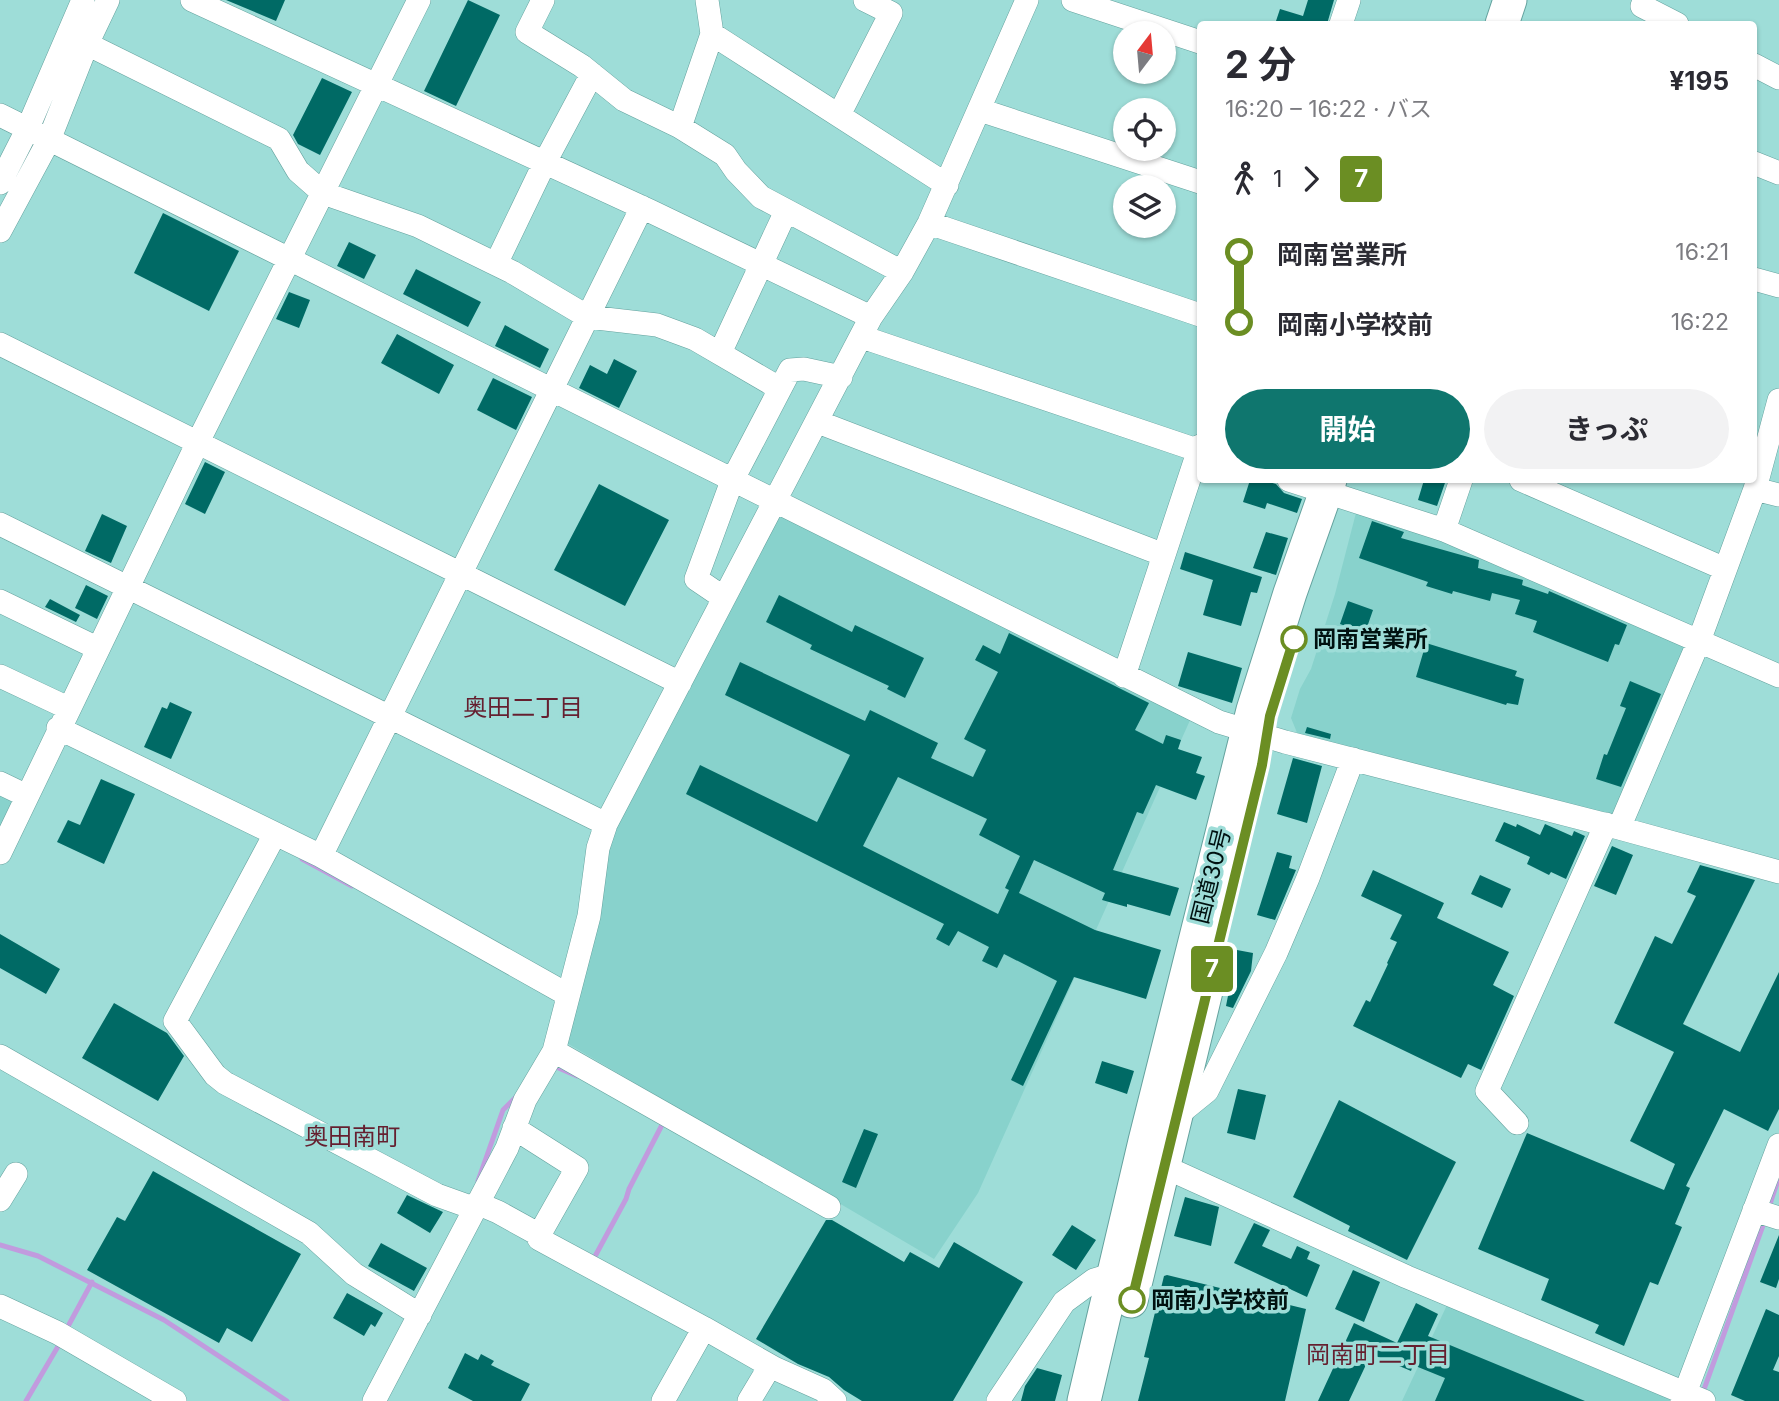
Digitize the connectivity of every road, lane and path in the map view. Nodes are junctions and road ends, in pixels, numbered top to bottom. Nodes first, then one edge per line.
1 (83, 0) edge
2 (108, 0) edge
3 (192, 0) edge
4 (419, 0) edge
5 (543, 0) edge
6 (707, 0) edge
7 (865, 0) edge
8 (1027, 0) edge
9 (1073, 0) edge
10 (1349, 0) edge
11 (1486, 0) edge
12 (1510, 0) edge
13 (1641, 10) edge
14 (1342, 21) edge
15 (1479, 21) edge
16 (1503, 21) edge
17 (1669, 21) edge
18 (712, 34) junction
19 (1197, 42) edge
20 (87, 44) junction
21 (1757, 67) edge
22 (592, 74) junction
23 (1779, 78) edge
24 (376, 85) junction
25 (980, 110) junction
26 (0, 115) edge
27 (839, 116) junction
28 (680, 128) junction
29 (27, 130) junction
30 (49, 140) junction
31 (545, 162) junction
32 (1757, 164) edge
33 (1779, 173) edge
34 (1197, 181) edge
35 (0, 183) edge
36 (947, 185) junction
37 (323, 193) junction
38 (642, 207) junction
39 (786, 211) junction
40 (929, 223) junction
41 (0, 231) edge
42 (290, 261) junction
43 (496, 264) junction
44 (760, 264) junction
45 (902, 272) junction
46 (1757, 280) edge
47 (1779, 286) edge
48 (1197, 314) edge
49 (588, 317) junction
50 (867, 327) junction
51 (0, 344) edge
52 (720, 353) junction
53 (841, 377) junction
54 (779, 388) junction
55 (553, 390) junction
56 (1779, 400) edge
57 (818, 422) junction
58 (1760, 437) edge
59 (198, 442) junction
60 (1197, 448) edge
61 (1197, 458) edge
62 (1757, 468) edge
63 (732, 481) junction
64 (1310, 483) edge
65 (1460, 483) edge
66 (1528, 483) edge
67 (1756, 483) edge
68 (1338, 487) edge
69 (1755, 489) junction
70 (1779, 495) edge
71 (774, 502) junction
72 (0, 524) edge
73 (1444, 530) junction
74 (1164, 555) junction
75 (1725, 569) junction
76 (461, 573) junction
77 (127, 588) junction
78 (724, 597) junction
79 (0, 601) edge
80 (1699, 641) junction
81 (97, 648) junction
82 (0, 676) edge
83 (1124, 676) junction
84 (1779, 676) edge
85 (680, 683) junction
86 (390, 717) junction
87 (63, 718) junction
88 (1257, 734) junction
89 (1353, 760) junction
90 (0, 783) edge
91 (27, 796) junction
92 (606, 824) junction
93 (1612, 826) junction
94 (272, 839) junction
95 (0, 853) edge
96 (321, 856) junction
97 (1779, 872) edge
98 (568, 995) junction
99 (554, 1051) junction
100 (0, 1056) edge
101 (1175, 1117) junction
102 (1517, 1123) dead end
103 (514, 1128) junction
104 (1779, 1144) edge
105 (1151, 1165) junction
106 (16, 1174) dead end
107 (0, 1200) edge
108 (829, 1206) dead end
109 (478, 1207) junction
110 (1767, 1214) edge
111 (538, 1237) junction
112 (1125, 1277) junction
113 (0, 1306) edge
114 (420, 1315) junction
115 (704, 1328) junction
116 (770, 1366) junction
117 (1690, 1397) edge
118 (175, 1401) edge
119 (374, 1401) edge
120 (663, 1401) edge
121 (749, 1401) edge
122 (835, 1401) edge
123 (998, 1401) edge
124 (1084, 1401) edge
125 (1107, 1401) edge

1 - 29 street
2 - 20 street
3 - 24 street
4 - 24 street
5 - 22 street
6 - 18 street
7 - 27 street
8 - 25 street
9 - 19 street
10 - 14 street
11 - 15 highway
12 - 16 highway
13 - 17 street
18 - 27 street
18 - 28 street
20 - 30 street
20 - 37 street
21 - 23 street
22 - 28 street
22 - 31 street
24 - 31 street
24 - 37 street
25 - 34 street
25 - 36 street
26 - 29 street
27 - 36 street
28 - 39 street
29 - 30 street
29 - 35 street
30 - 41 street
30 - 42 street
31 - 38 street
31 - 43 street
32 - 33 street
36 - 40 street
37 - 42 street
37 - 43 street
38 - 44 street
38 - 49 street
39 - 44 street
39 - 45 street
40 - 45 street
40 - 48 street
42 - 55 street
42 - 59 street
43 - 49 street
44 - 50 street
44 - 52 street
45 - 50 street
46 - 47 street
49 - 52 street
49 - 55 street
50 - 53 street
50 - 60 street
51 - 59 street
52 - 54 street
53 - 54 street
53 - 57 street
54 - 63 street
55 - 63 street
55 - 76 street
56 - 58 street
57 - 71 street
57 - 74 street
58 - 62 street
59 - 76 street
59 - 77 street
61 - 74 street
63 - 71 street
63 - 78 street
64 - 68 street
65 - 73 street
66 - 75 street
67 - 69 street
68 - 73 street
68 - 88 highway, 国道30号
69 - 70 street
69 - 75 street
71 - 78 street
71 - 83 street
72 - 77 street
73 - 80 street
74 - 83 street
75 - 80 street
76 - 85 street
76 - 86 street
77 - 81 street
77 - 86 street
78 - 85 street
79 - 81 street
80 - 84 street
80 - 93 street
81 - 87 street
82 - 87 street
83 - 88 street
85 - 92 street
86 - 92 street
86 - 96 street
87 - 91 street
87 - 94 street
88 - 89 street
88 - 101 highway, 国道30号
88 - 105 highway, 国道30号
89 - 93 street
89 - 101 street
90 - 91 street
91 - 95 street
92 - 98 street
93 - 97 street
93 - 102 street
94 - 96 street
94 - 109 street
96 - 98 street
98 - 99 street
99 - 103 street
99 - 108 street
100 - 114 street
101 - 105 highway, 国道30号
103 - 109 street
103 - 111 street
104 - 110 street
105 - 112 highway, 国道30号
105 - 117 street
106 - 107 street
109 - 111 street
109 - 114 street
110 - 117 street
111 - 115 street
112 - 123 street
112 - 124 highway, 国道30号
112 - 125 highway, 国道30号
113 - 118 street
114 - 119 street
115 - 116 street
115 - 120 street
116 - 121 street
116 - 122 street

